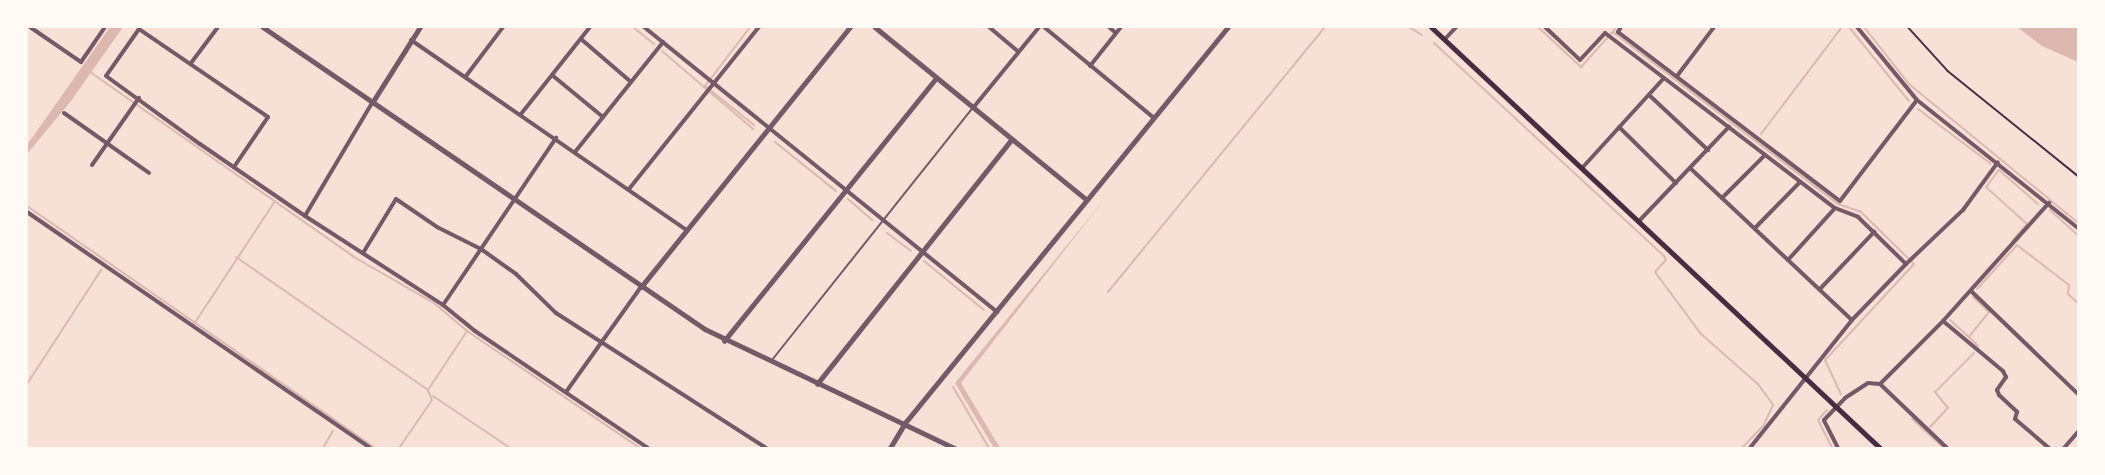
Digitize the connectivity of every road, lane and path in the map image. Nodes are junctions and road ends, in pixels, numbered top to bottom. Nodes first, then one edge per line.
1 (30, 27) edge
2 (105, 27) edge
3 (218, 27) edge
4 (263, 27) edge
5 (420, 27) edge
6 (503, 27) edge
7 (590, 27) edge
8 (644, 27) edge
9 (759, 27) edge
10 (850, 27) edge
11 (875, 27) edge
12 (989, 27) edge
13 (1000, 27) edge
14 (1039, 27) edge
15 (1044, 27) edge
16 (1109, 27) edge
17 (1121, 27) edge
18 (1228, 27) edge
19 (1431, 27) edge
20 (1456, 27) edge
21 (1545, 27) edge
22 (1621, 27) edge
23 (1714, 27) edge
24 (1857, 27) edge
25 (1908, 27) edge
26 (996, 33) junction
27 (1116, 33) junction
28 (581, 39) junction
29 (1445, 39) junction
30 (411, 40) junction
31 (663, 42) junction
32 (1018, 51) junction
33 (191, 63) junction
34 (1090, 66) junction
35 (552, 75) junction
36 (466, 76) junction
37 (1677, 76) junction
38 (936, 78) junction
39 (1664, 78) junction
40 (631, 82) junction
41 (712, 84) junction
42 (1649, 94) junction
43 (138, 99) junction
44 (1917, 100) junction
45 (372, 104) junction
46 (973, 109) junction
47 (64, 114) dead end
48 (521, 114) junction
49 (603, 117) junction
50 (1154, 118) junction
51 (1619, 127) junction
52 (1729, 127) junction
53 (767, 128) junction
54 (555, 138) junction
55 (1011, 140) junction
56 (107, 144) junction
57 (1708, 150) junction
58 (575, 152) junction
59 (1765, 155) junction
60 (1998, 162) junction
61 (92, 165) dead end
62 (234, 167) junction
63 (1583, 167) junction
64 (1690, 168) junction
65 (149, 173) dead end
66 (2078, 176) edge
67 (1800, 182) junction
68 (1676, 183) junction
69 (629, 189) junction
70 (846, 190) junction
71 (1722, 198) junction
72 (1086, 199) junction
73 (513, 200) junction
74 (2049, 203) junction
75 (1835, 208) junction
76 (27, 212) edge
77 (304, 216) junction
78 (1640, 220) junction
79 (884, 221) junction
80 (2078, 228) edge
81 (1755, 229) junction
82 (686, 230) junction
83 (1874, 232) junction
84 (481, 249) junction
85 (922, 252) junction
86 (363, 253) junction
87 (1788, 260) junction
88 (1906, 264) junction
89 (641, 287) junction
90 (1820, 289) junction
91 (1971, 291) junction
92 (443, 304) junction
93 (997, 312) junction
94 (1852, 320) junction
95 (1943, 321) junction
96 (724, 341) junction
97 (602, 342) junction
98 (770, 362) junction
99 (1806, 377) junction
100 (817, 384) junction
101 (1880, 384) junction
102 (566, 392) junction
103 (2078, 394) edge
104 (1838, 406) junction
105 (906, 423) junction
106 (2078, 432) edge
107 (370, 448) edge
108 (648, 448) edge
109 (766, 448) edge
110 (890, 448) edge
111 (956, 448) edge
112 (1750, 448) edge
113 (1838, 448) edge
114 (1880, 448) edge
115 (1947, 448) edge
116 (2049, 448) edge
117 (2064, 448) edge

1 - 2 street
3 - 33 street
4 - 45 street
5 - 30 street
6 - 36 street
7 - 28 street
8 - 31 street
9 - 41 street
10 - 53 street
11 - 38 street
12 - 26 street
13 - 26 street
14 - 32 street
15 - 34 street
16 - 27 street
17 - 27 street
18 - 50 street
19 - 29 main road
20 - 29 street
21 - 39 street
22 - 37 street
23 - 37 street
24 - 44 street
25 - 66 path
26 - 32 street
27 - 34 street
28 - 35 street
28 - 40 street
29 - 63 main road
30 - 36 street
30 - 45 street
31 - 40 street
31 - 41 street
32 - 46 street
33 - 43 street
33 - 62 street
34 - 50 street
35 - 48 street
35 - 49 street
36 - 48 street
37 - 44 street
38 - 46 street
38 - 70 street
39 - 42 street
39 - 52 street
40 - 49 street
41 - 53 street
41 - 69 street
42 - 51 street
42 - 57 street
43 - 56 street
43 - 62 street
44 - 60 street
45 - 73 street
45 - 77 street
46 - 55 street
46 - 79 street
47 - 56 street
48 - 54 street
49 - 58 street
50 - 72 street
51 - 63 street
51 - 68 street
52 - 57 street
52 - 59 street
53 - 70 street
53 - 82 street
54 - 58 street
54 - 73 street
55 - 72 street
55 - 85 street
56 - 61 street
56 - 65 street
57 - 64 street
58 - 69 street
59 - 67 street
59 - 71 street
60 - 74 street
60 - 88 street
62 - 77 street
63 - 78 main road
64 - 68 street
64 - 71 street
67 - 75 street
67 - 81 street
68 - 78 street
69 - 82 street
70 - 79 street
70 - 96 street
71 - 81 street
72 - 93 street
73 - 84 street
73 - 89 street
74 - 80 street
74 - 91 street
75 - 83 street
75 - 87 street
76 - 107 street
77 - 86 street
78 - 99 main road
79 - 85 street
79 - 98 street
81 - 87 street
82 - 89 street
83 - 88 street
83 - 90 street
84 - 86 street
84 - 92 street
84 - 97 street
85 - 93 street
85 - 100 street
86 - 92 street
87 - 90 street
88 - 94 street
89 - 96 street
89 - 97 street
90 - 94 street
91 - 95 street
91 - 103 street
92 - 102 street
93 - 105 street
94 - 99 street
95 - 101 street
95 - 116 street
96 - 98 street
97 - 102 street
97 - 109 street
98 - 100 street
99 - 104 main road
99 - 112 street
100 - 105 street
101 - 104 street
101 - 115 street
102 - 108 street
104 - 113 street
104 - 114 main road
105 - 110 street
105 - 111 street
106 - 117 street

